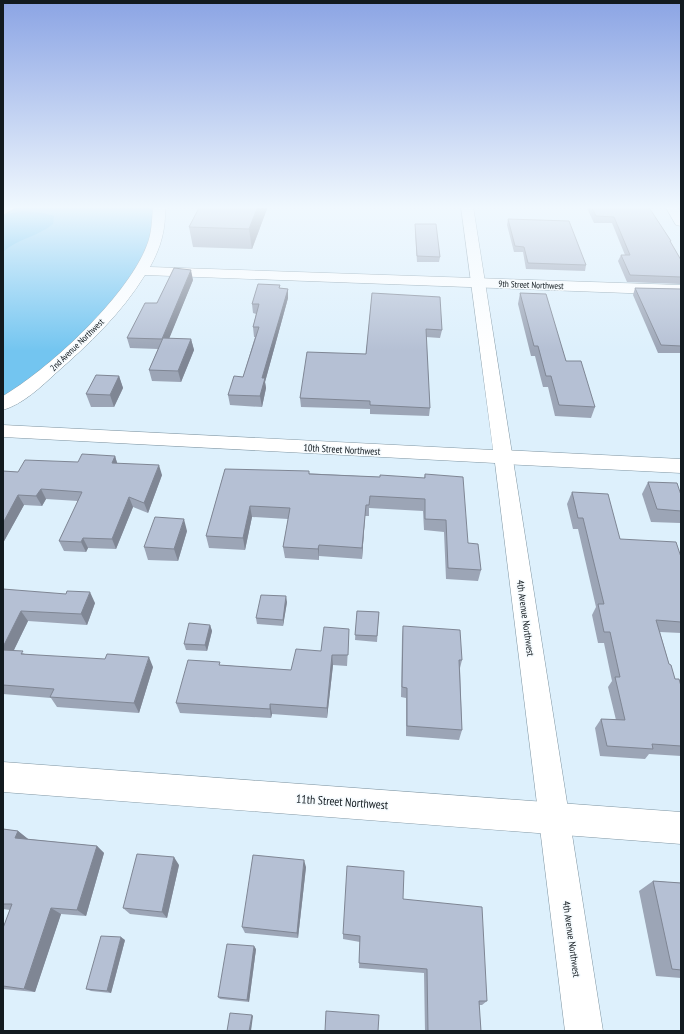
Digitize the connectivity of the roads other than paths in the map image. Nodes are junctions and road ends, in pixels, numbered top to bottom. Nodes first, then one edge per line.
1 (149, 254) edge
2 (473, 254) edge
3 (141, 271) junction
4 (477, 283) junction
5 (681, 290) edge
6 (3, 404) edge
7 (3, 431) edge
8 (503, 457) junction
9 (681, 466) edge
10 (3, 777) edge
11 (555, 818) junction
12 (681, 828) edge
13 (584, 1031) edge

1 - 3 street, 2nd Avenue Northwest
2 - 4 street, 4th Avenue Northwest
3 - 4 street, 9th Street Northwest
3 - 6 street, 2nd Avenue Northwest
4 - 5 street, 9th Street Northwest
4 - 8 street, 4th Avenue Northwest
7 - 8 street, 10th Street Northwest
8 - 9 street, 10th Street Northwest
8 - 11 street, 4th Avenue Northwest
10 - 11 street, 11th Street Northwest
11 - 12 street, 11th Street Northwest
11 - 13 street, 4th Avenue Northwest

